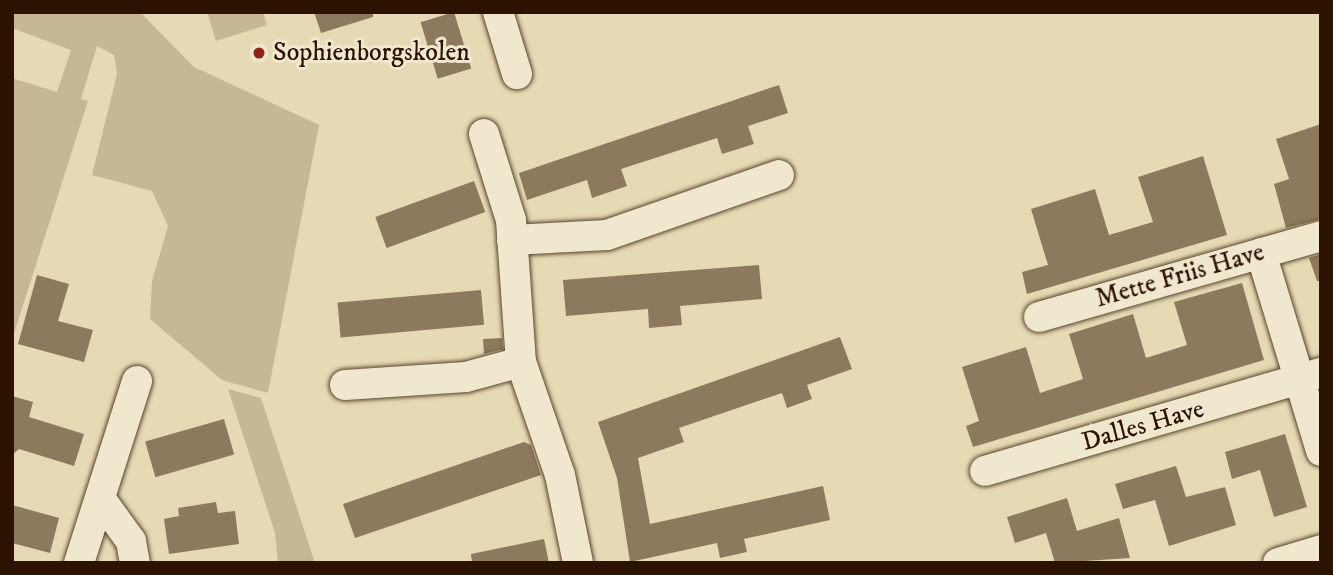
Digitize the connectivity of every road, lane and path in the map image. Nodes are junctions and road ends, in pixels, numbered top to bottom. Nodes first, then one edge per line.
1 (498, 12) edge
2 (517, 74) dead end
3 (484, 134) dead end
4 (779, 176) dead end
5 (1321, 236) edge
6 (512, 240) junction
7 (1261, 253) junction
8 (1039, 317) dead end
9 (521, 362) junction
10 (1311, 377) edge
11 (137, 381) dead end
12 (345, 385) dead end
13 (1321, 451) edge
14 (985, 471) dead end
15 (102, 501) junction
16 (1321, 550) edge
17 (79, 563) edge
18 (135, 563) edge
19 (578, 563) edge
20 (1278, 563) edge

1 - 2 street
3 - 6 street
4 - 6 street
5 - 7 street, Mette Friis Have
6 - 9 street
7 - 8 street, Mette Friis Have
7 - 10 street
9 - 12 street
9 - 19 street
10 - 13 street
10 - 14 street, Dalles Have
11 - 15 street
15 - 17 street
15 - 18 street
16 - 20 street

